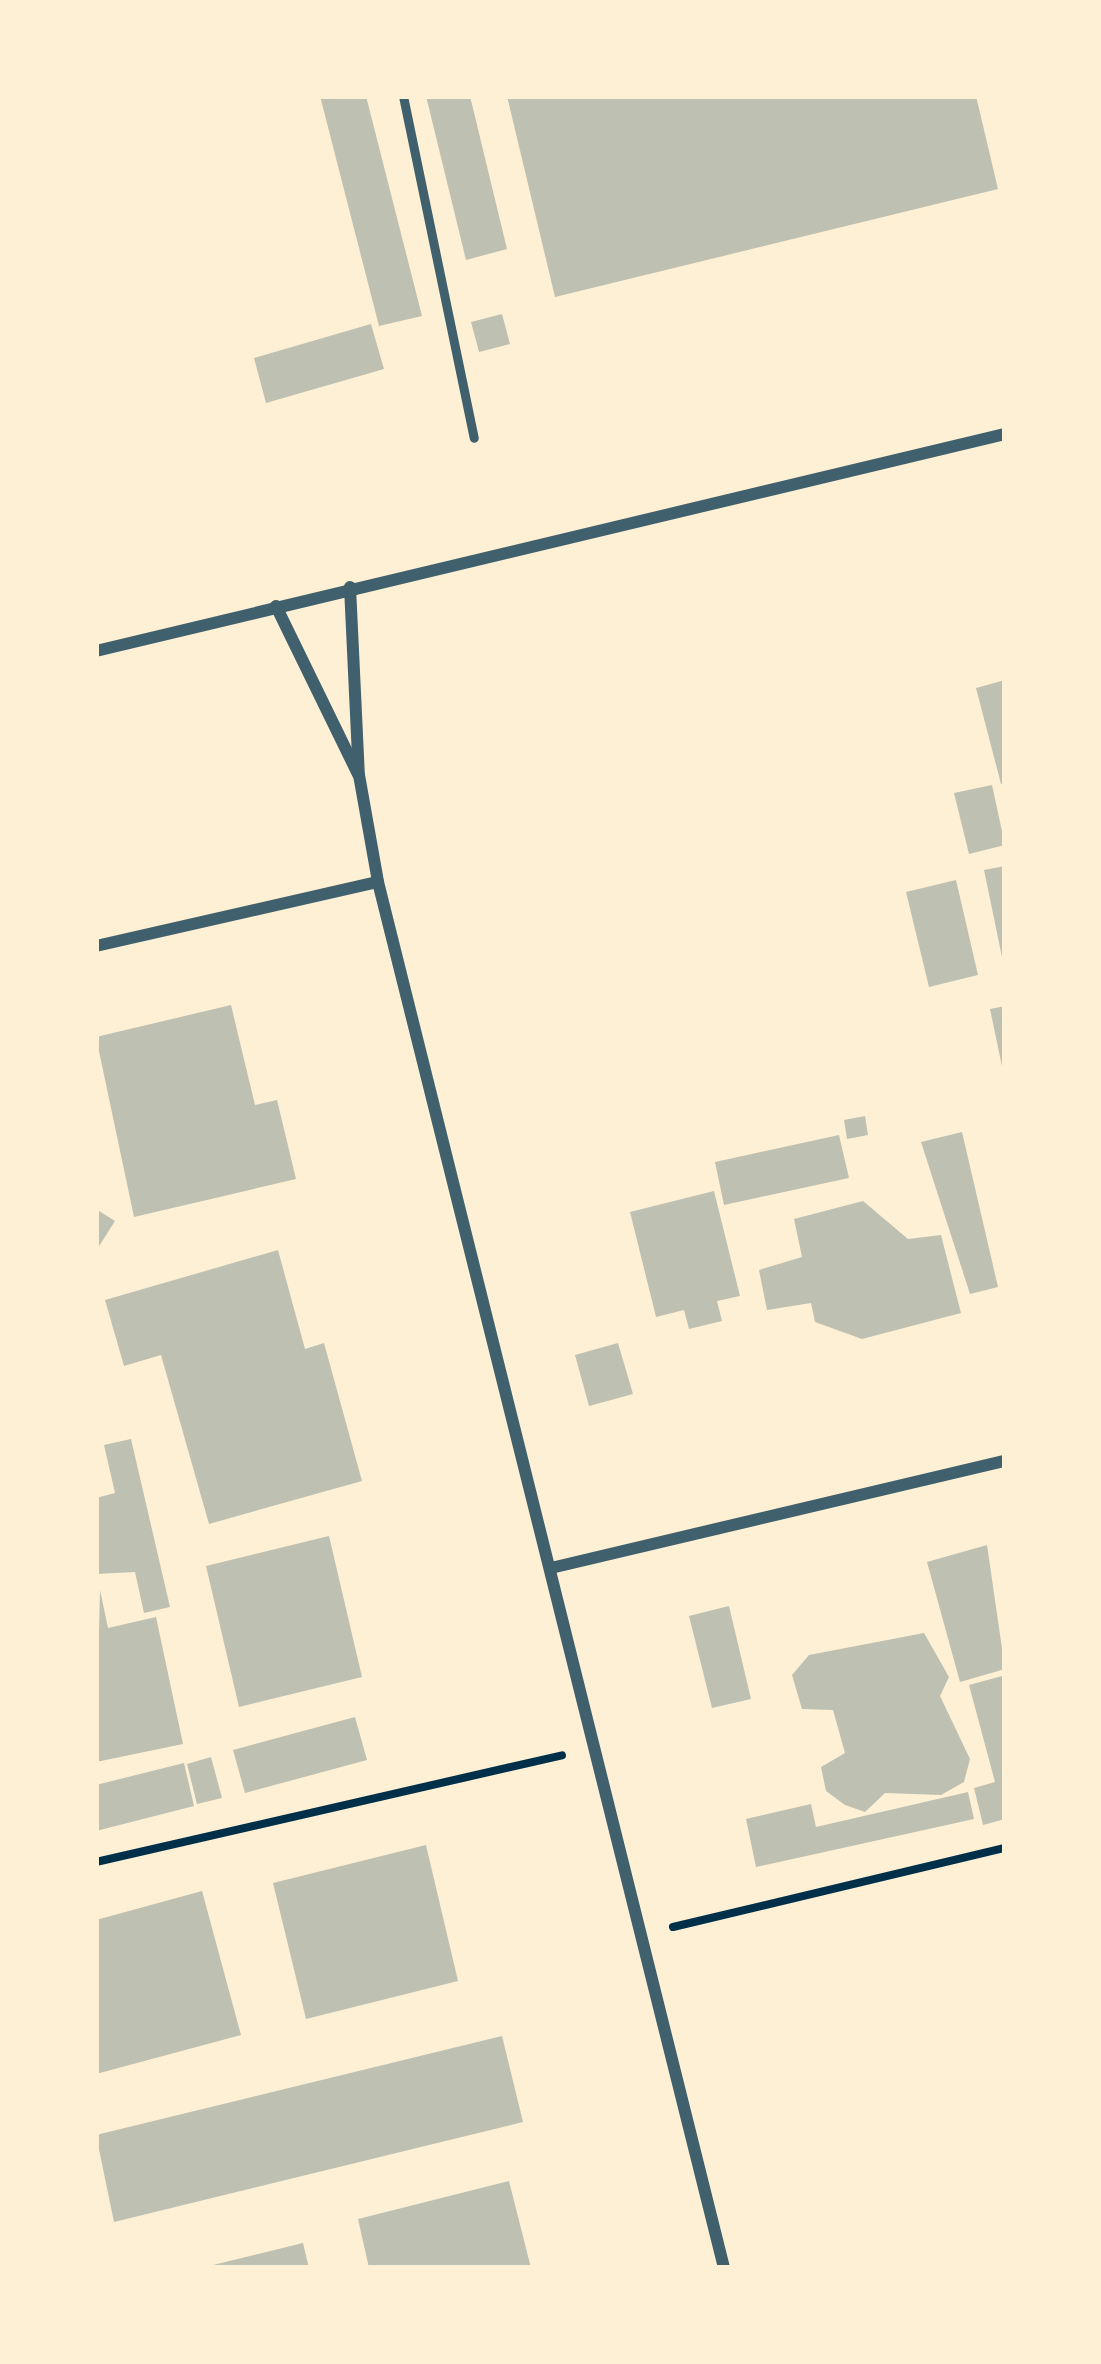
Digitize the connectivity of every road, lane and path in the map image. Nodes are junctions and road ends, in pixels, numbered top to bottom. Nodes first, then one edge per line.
1 (403, 96) edge
2 (1005, 434) edge
3 (474, 438) dead end
4 (350, 587) junction
5 (275, 606) junction
6 (96, 651) edge
7 (359, 776) junction
8 (378, 882) junction
9 (96, 946) edge
10 (1005, 1461) edge
11 (551, 1568) junction
12 (593, 1748) junction
13 (1005, 1848) edge
14 (96, 1862) edge
15 (642, 1935) junction
16 (724, 2268) edge

1 - 3 lane
2 - 4 street
4 - 5 street
4 - 7 street
5 - 6 street
5 - 7 street
7 - 8 street
8 - 9 street
8 - 11 street
10 - 11 street
11 - 12 street
12 - 14 path
12 - 15 street
13 - 15 path
15 - 16 street

